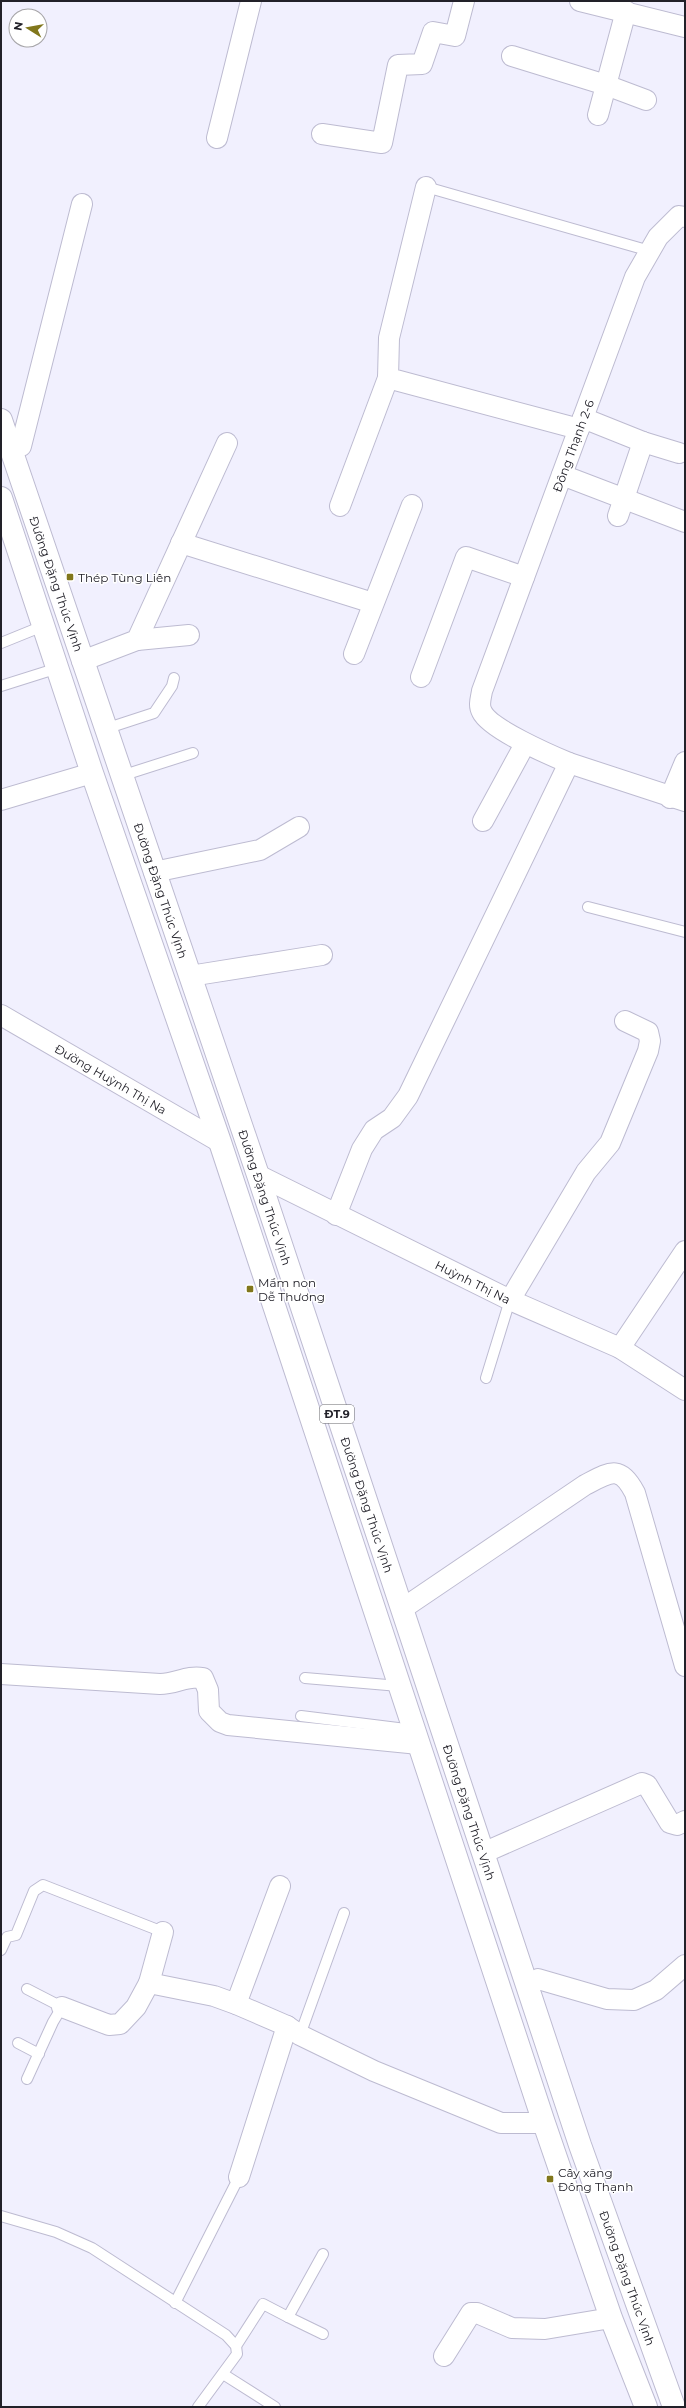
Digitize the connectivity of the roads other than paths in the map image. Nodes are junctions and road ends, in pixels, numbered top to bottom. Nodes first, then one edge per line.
1 (251, 1) edge
2 (464, 1) edge
3 (580, 1) edge
4 (626, 11) junction
5 (685, 26) edge
6 (512, 56) dead end
7 (606, 85) junction
8 (646, 100) dead end
9 (598, 115) dead end
10 (322, 134) dead end
11 (217, 138) dead end
12 (426, 187) joint
13 (82, 204) dead end
14 (683, 212) edge
15 (650, 252) junction
16 (388, 378) junction
17 (1, 420) edge
18 (581, 424) junction
19 (643, 442) junction
20 (227, 443) dead end
21 (11, 450) junction
22 (679, 453) dead end
23 (562, 475) junction
24 (1, 498) edge
25 (412, 505) dead end
26 (340, 506) dead end
27 (621, 507) junction
28 (685, 522) edge
29 (7, 536) edge
30 (181, 543) junction
31 (524, 577) junction
32 (373, 603) junction
33 (44, 626) junction
34 (189, 634) dead end
35 (137, 640) junction
36 (1, 643) edge
37 (354, 654) dead end
38 (82, 661) junction
39 (58, 668) junction
40 (421, 677) dead end
41 (174, 678) dead end
42 (1, 686) edge
43 (105, 729) junction
44 (525, 744) junction
45 (193, 753) dead end
46 (685, 762) edge
47 (569, 763) junction
48 (92, 773) junction
49 (121, 776) junction
50 (678, 799) edge
51 (1, 800) edge
52 (483, 821) dead end
53 (299, 827) dead end
54 (154, 872) junction
55 (588, 907) dead end
56 (685, 932) edge
57 (322, 955) dead end
58 (190, 976) junction
59 (1, 1015) edge
60 (625, 1021) dead end
61 (220, 1142) junction
62 (258, 1175) junction
63 (336, 1215) junction
64 (685, 1251) edge
65 (510, 1300) junction
66 (620, 1348) junction
67 (486, 1378) dead end
68 (685, 1390) edge
69 (402, 1609) junction
70 (685, 1666) edge
71 (1, 1674) edge
72 (305, 1678) dead end
73 (400, 1686) junction
74 (301, 1716) dead end
75 (416, 1737) junction
76 (685, 1821) edge
77 (483, 1853) junction
78 (280, 1886) dead end
79 (344, 1913) dead end
80 (163, 1932) joint
81 (1, 1950) edge
82 (685, 1965) edge
83 (149, 1983) junction
84 (527, 1984) junction
85 (27, 1989) dead end
86 (236, 2004) junction
87 (62, 2007) junction
88 (293, 2031) junction
89 (18, 2043) dead end
90 (39, 2054) junction
91 (27, 2079) dead end
92 (544, 2123) junction
93 (239, 2177) joint
94 (1, 2216) edge
95 (323, 2254) dead end
96 (176, 2303) junction
97 (288, 2317) junction
98 (611, 2318) junction
99 (323, 2334) dead end
100 (236, 2346) junction
101 (444, 2356) dead end
102 (222, 2374) junction
103 (685, 2401) edge
104 (198, 2407) edge
105 (275, 2407) edge
106 (646, 2407) edge
107 (674, 2407) edge
108 (683, 2407) edge

1 - 11 street
2 - 10 street
3 - 4 street
4 - 5 street
4 - 7 street
6 - 7 street
7 - 8 street
7 - 9 street
12 - 15 lane
12 - 16 street
13 - 21 street
14 - 15 street, Đông Thạnh 2-6
15 - 18 street, Đông Thạnh 2-6
16 - 18 street
16 - 26 street
17 - 21 main road, Đường Đặng Thúc Vịnh / ĐT.9
18 - 19 street
18 - 23 street, Đông Thạnh 2-6
19 - 22 street
19 - 27 street
20 - 30 street
21 - 38 main road, Đường Đặng Thúc Vịnh / ĐT.9
23 - 27 street
23 - 31 street, Đông Thạnh 2-6
24 - 29 main road, Đường Đặng Thúc Vịnh / ĐT.9
25 - 32 street
27 - 28 street
29 - 33 main road, Đường Đặng Thúc Vịnh / ĐT.9
30 - 32 street
30 - 35 street
31 - 40 street
31 - 44 street, Đông Thạnh 2-6
32 - 37 street
33 - 36 lane
33 - 39 main road, Đường Đặng Thúc Vịnh / ĐT.9
34 - 35 street
35 - 38 street
38 - 43 main road, Đường Đặng Thúc Vịnh / ĐT.9
39 - 42 lane
39 - 48 main road, Đường Đặng Thúc Vịnh / ĐT.9
41 - 43 lane
43 - 49 main road, Đường Đặng Thúc Vịnh / ĐT.9
44 - 47 street
44 - 52 street
45 - 49 lane
46 - 50 street
47 - 50 street
47 - 63 street
48 - 51 street
48 - 61 main road, Đường Đặng Thúc Vịnh / ĐT.9
49 - 54 main road, Đường Đặng Thúc Vịnh / ĐT.9
53 - 54 street
54 - 58 main road, Đường Đặng Thúc Vịnh / ĐT.9
55 - 56 lane
57 - 58 street
58 - 62 main road, Đường Đặng Thúc Vịnh / ĐT.9
59 - 61 street, Đường Huỳnh Thị Na
60 - 65 street
61 - 73 main road, Đường Đặng Thúc Vịnh / ĐT.9
62 - 63 street, Huỳnh Thị Na
62 - 69 main road, Đường Đặng Thúc Vịnh / ĐT.9
63 - 65 street, Huỳnh Thị Na
64 - 66 street
65 - 66 street, Huỳnh Thị Na
65 - 67 lane
66 - 68 street, Huỳnh Thị Na
69 - 70 street
69 - 77 main road, Đường Đặng Thúc Vịnh / ĐT.9
71 - 75 street
72 - 73 lane
73 - 75 main road, Đường Đặng Thúc Vịnh / ĐT.9
74 - 75 lane
75 - 92 main road, Đường Đặng Thúc Vịnh / ĐT.9
76 - 77 street
77 - 84 main road, Đường Đặng Thúc Vịnh / ĐT.9
78 - 86 street
79 - 88 lane
80 - 81 lane
80 - 83 street
82 - 84 street
83 - 86 street
83 - 87 street
84 - 107 main road, Đường Đặng Thúc Vịnh / ĐT.9
85 - 87 lane
86 - 88 street
87 - 90 lane
88 - 92 street
88 - 93 street
89 - 90 lane
90 - 91 lane
92 - 98 main road, Đường Đặng Thúc Vịnh / ĐT.9
93 - 96 lane
94 - 96 lane
95 - 97 lane
96 - 100 lane
97 - 99 lane
97 - 100 lane
98 - 101 street
98 - 106 main road, Đường Đặng Thúc Vịnh / ĐT.9
100 - 102 lane
102 - 104 lane
102 - 105 lane
103 - 108 street

